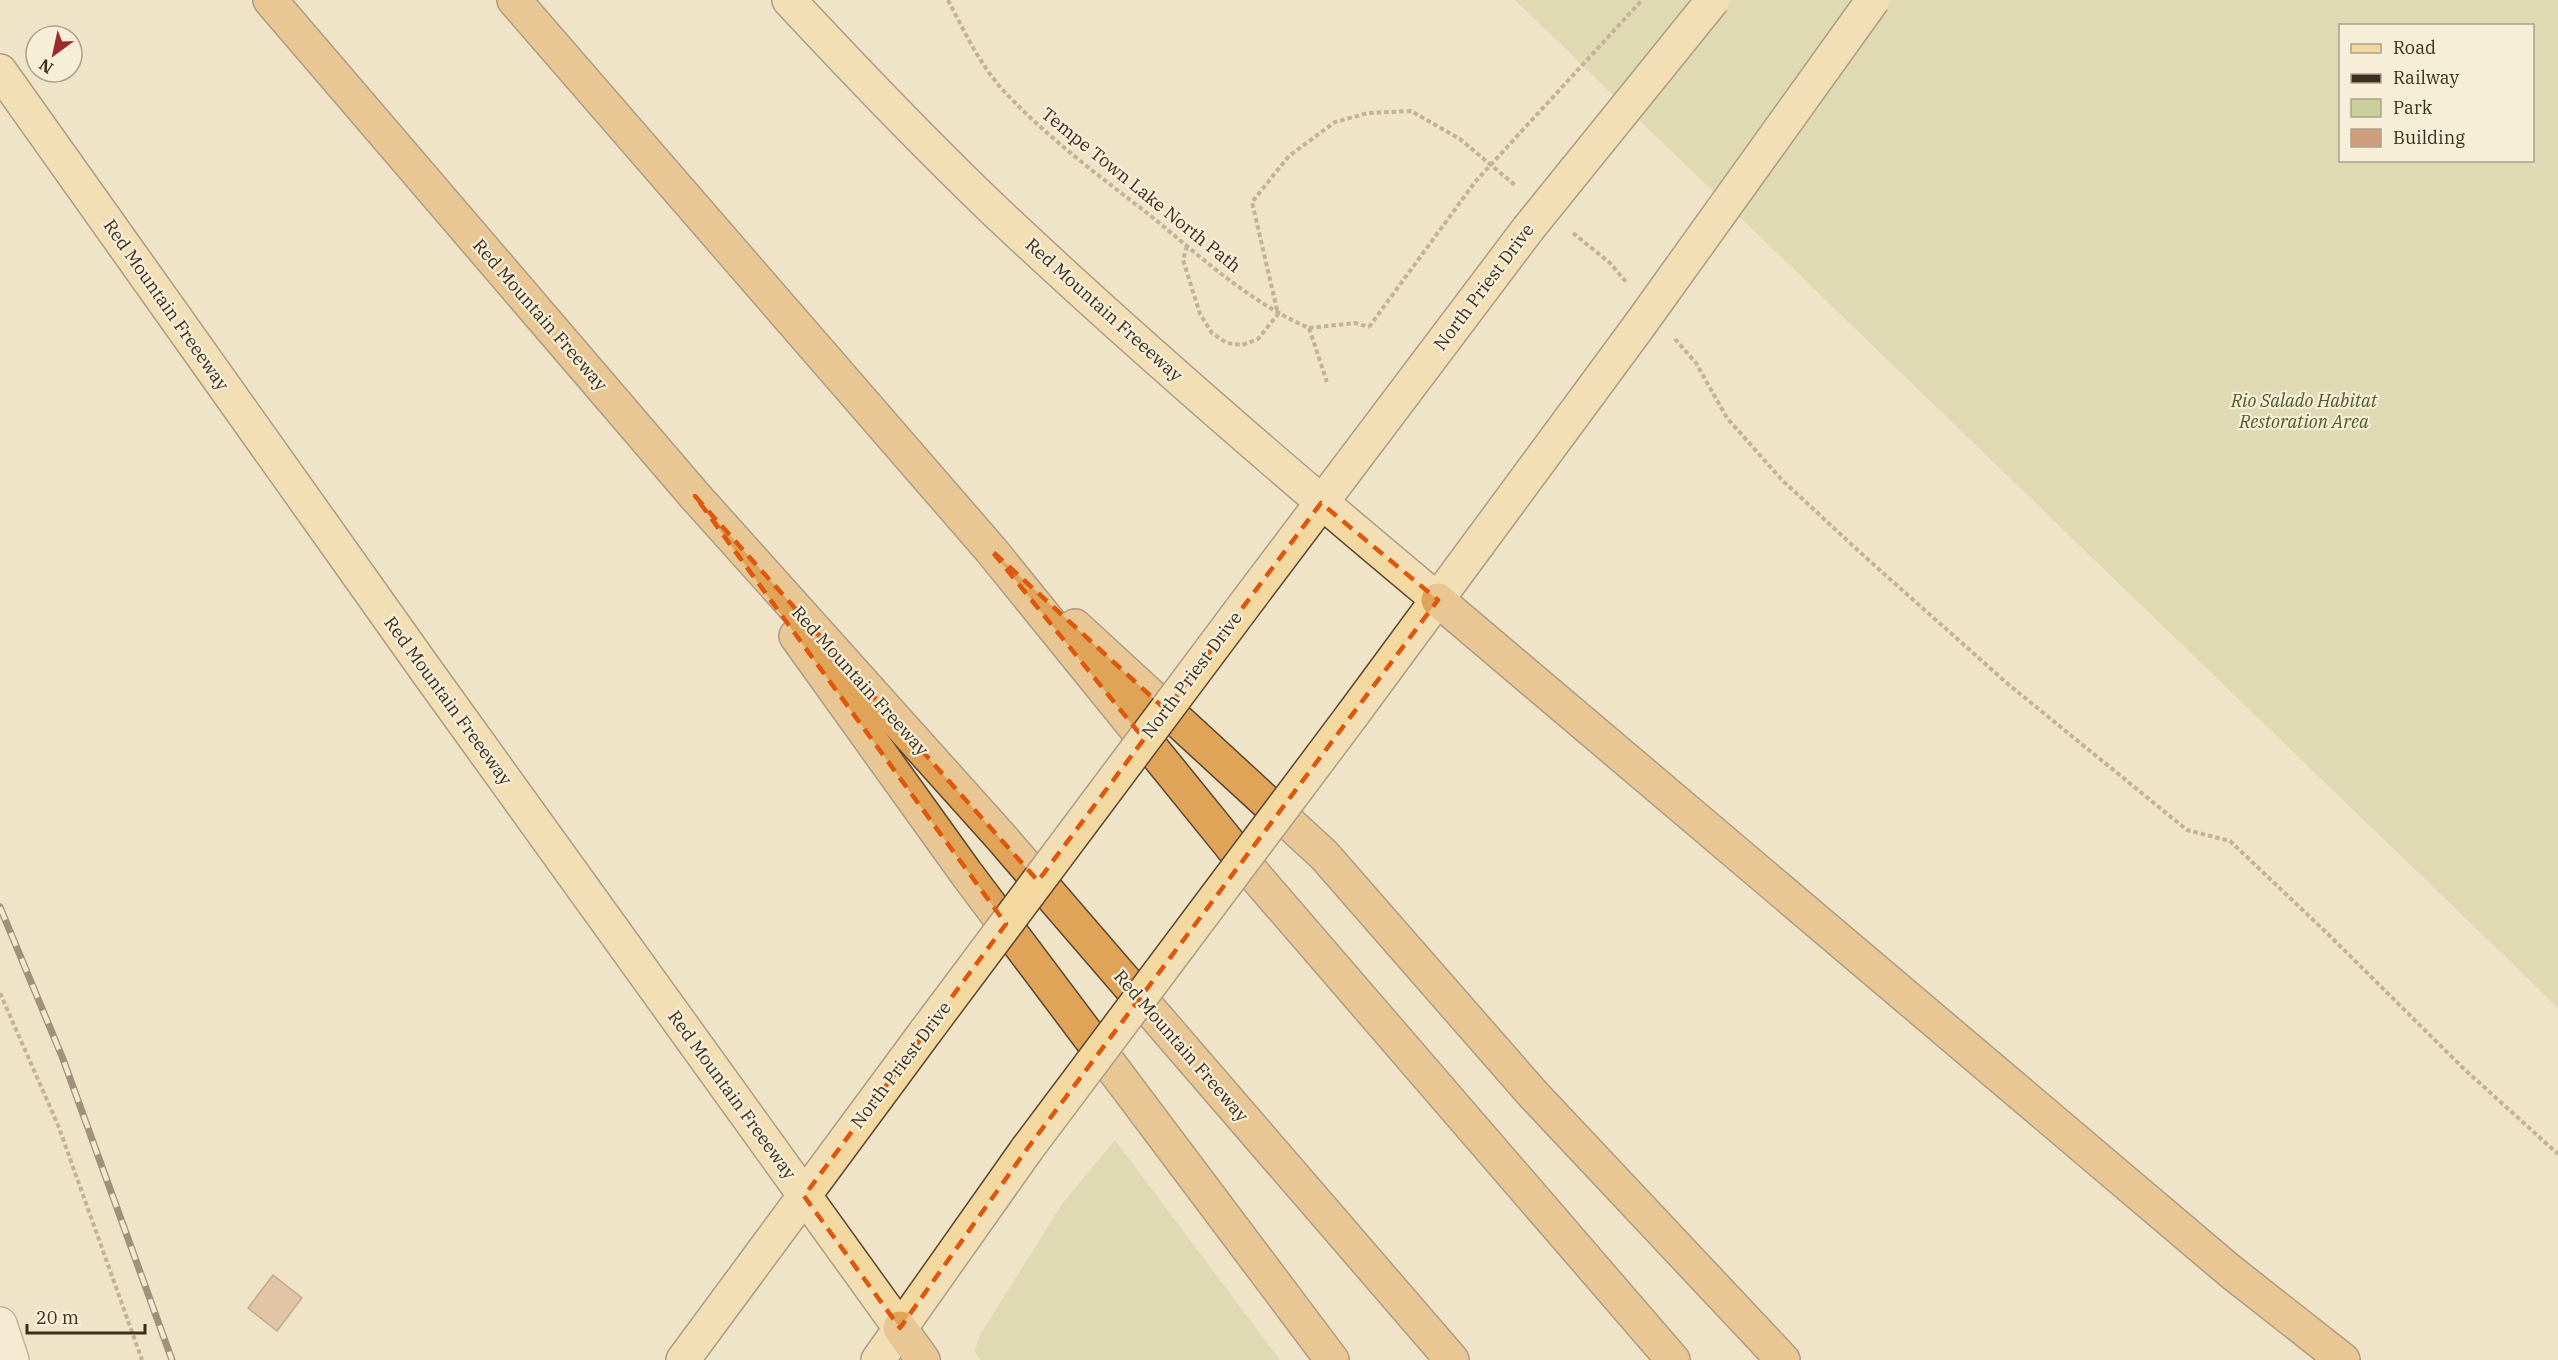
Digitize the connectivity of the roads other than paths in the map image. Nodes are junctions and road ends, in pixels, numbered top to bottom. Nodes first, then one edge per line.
1 (270, 0) edge
2 (514, 0) edge
3 (789, 0) edge
4 (1713, 0) edge
5 (1873, 0) edge
6 (0, 71) edge
7 (694, 496) junction
8 (1321, 503) junction
9 (991, 550) junction
10 (1438, 600) junction
11 (804, 1196) junction
12 (2230, 1272) junction
13 (0, 1324) edge
14 (900, 1328) junction
15 (12, 1360) edge
16 (683, 1360) edge
17 (878, 1360) edge
18 (923, 1360) edge
19 (1332, 1360) edge
20 (1452, 1360) edge
21 (1673, 1360) edge
22 (1784, 1360) edge
23 (2324, 1360) edge
24 (2343, 1360) edge

1 - 7 highway, Red Mountain Freeway
2 - 9 highway
3 - 8 main road, Red Mountain Freeeway
4 - 8 main road, North Priest Drive, bridge
5 - 10 main road, bridge
6 - 11 main road, Red Mountain Freeeway
7 - 19 highway
7 - 20 highway, Red Mountain Freeway
8 - 10 main road, Red Mountain Freeeway
8 - 11 main road, North Priest Drive, bridge
9 - 21 highway
9 - 22 highway
10 - 12 highway
10 - 14 main road, bridge
11 - 14 main road, Red Mountain Freeeway
11 - 16 main road, North Priest Drive
12 - 23 highway
12 - 24 highway
13 - 15 lane
14 - 17 main road
14 - 18 highway

